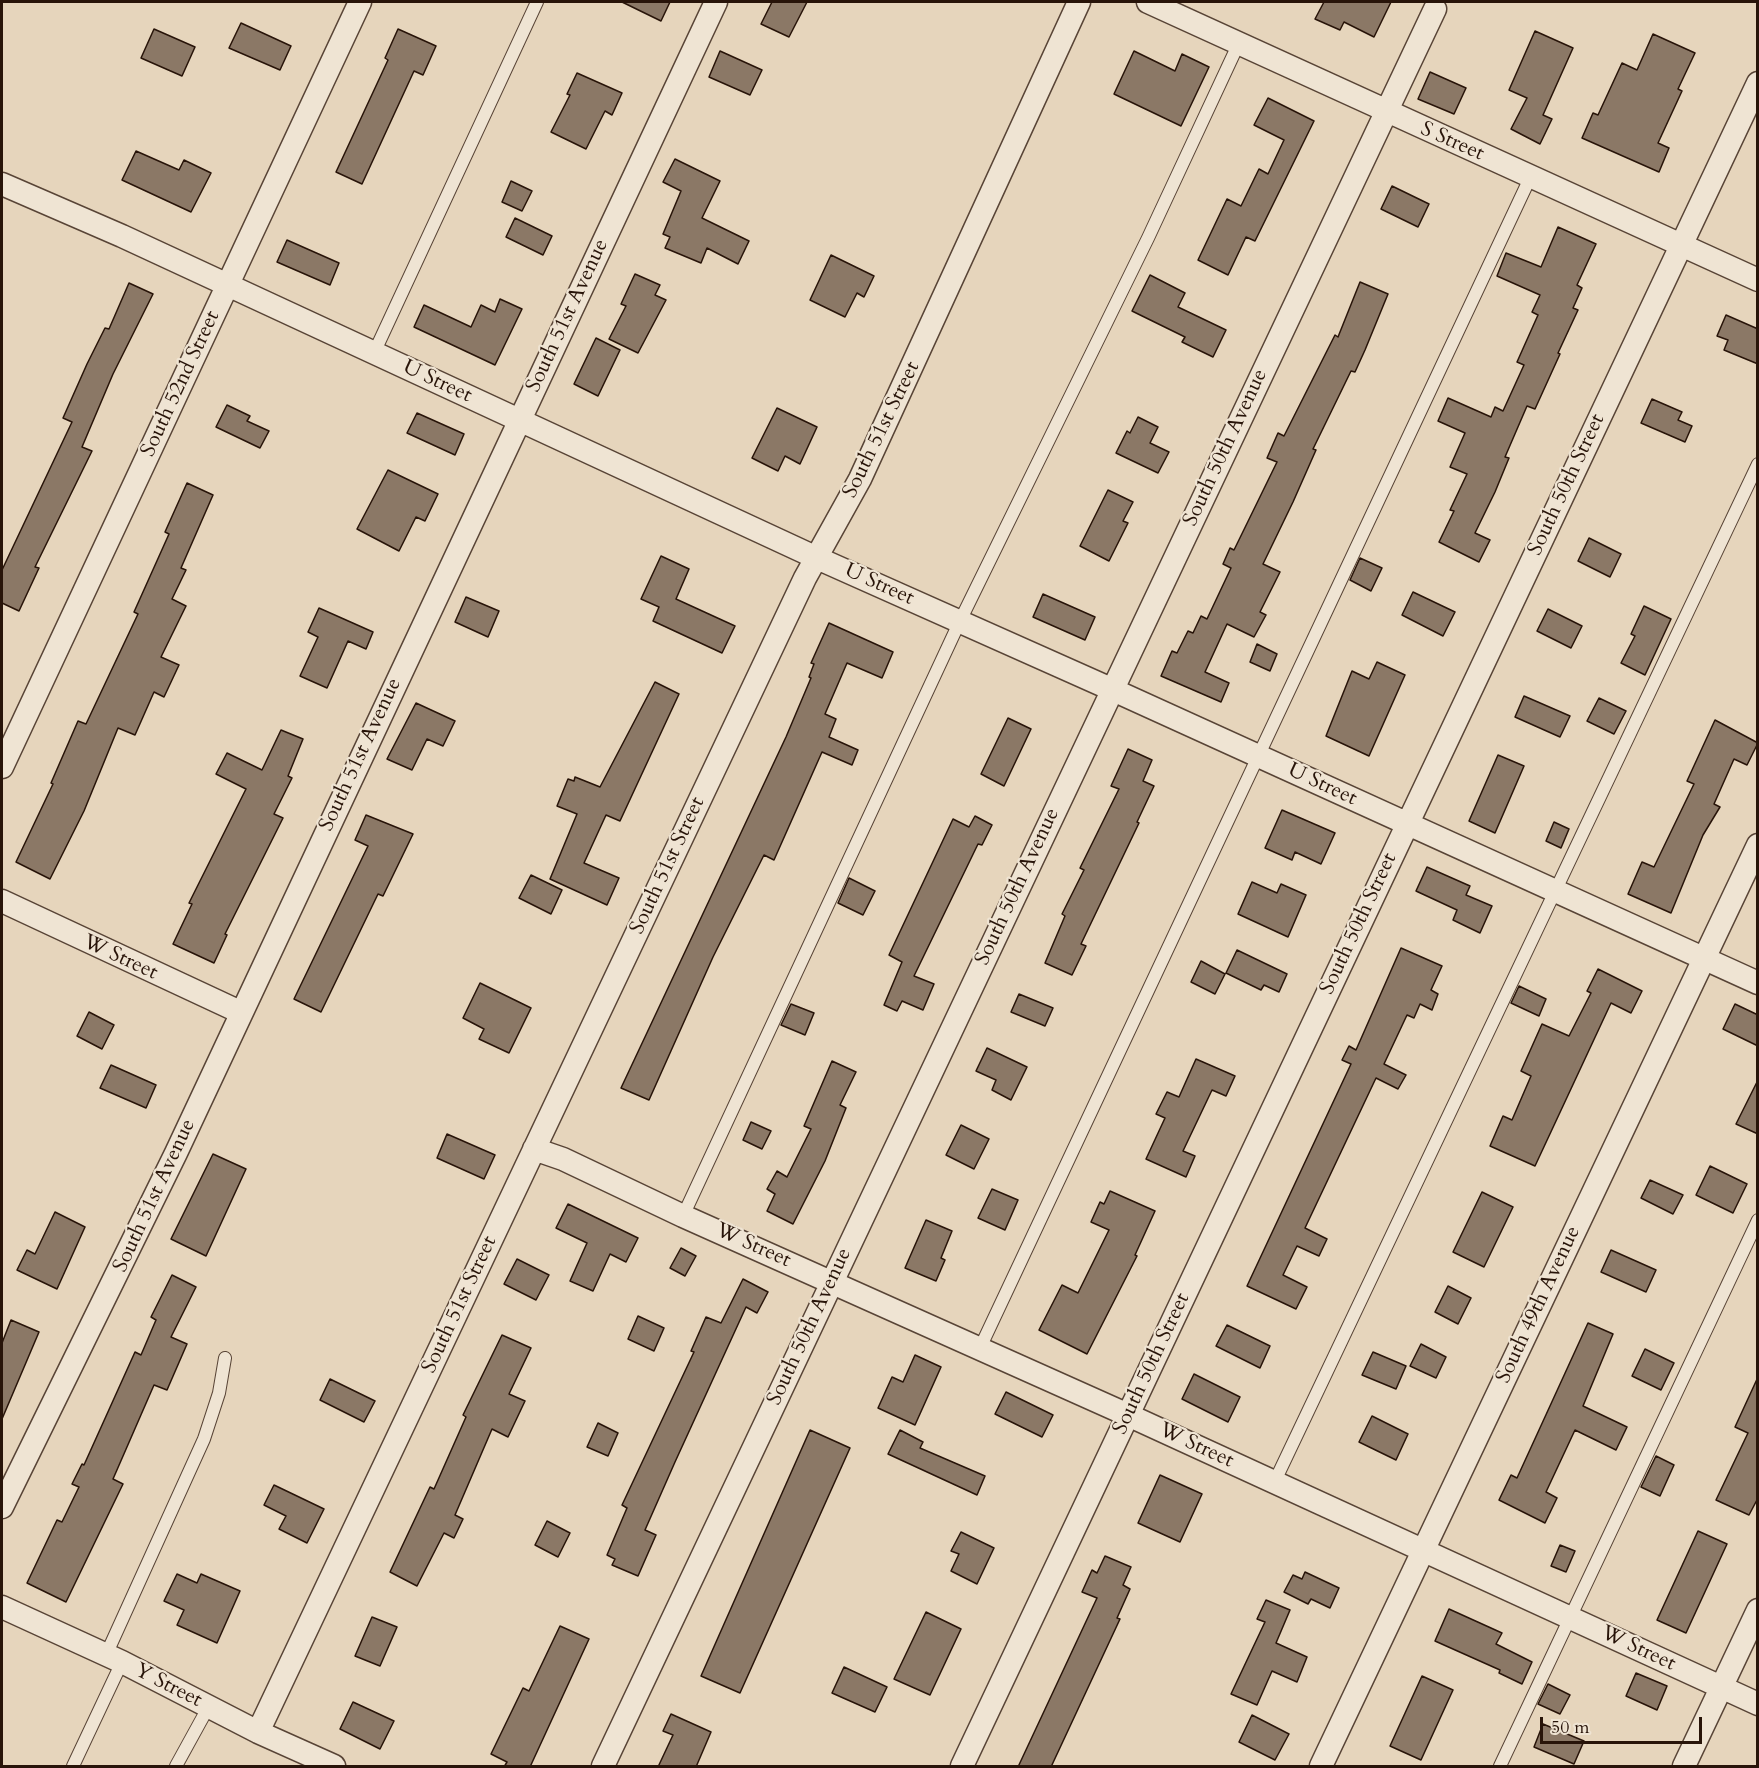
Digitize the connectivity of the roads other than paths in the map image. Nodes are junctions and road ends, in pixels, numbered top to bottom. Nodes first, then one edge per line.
1 (360, 2) edge
2 (537, 2) edge
3 (716, 2) edge
4 (1079, 2) edge
5 (1148, 2) edge
6 (1435, 9) dead end
7 (1238, 45) junction
8 (1758, 83) edge
9 (1385, 111) junction
10 (1530, 178) junction
11 (2, 184) edge
12 (1680, 246) junction
13 (1758, 280) edge
14 (227, 285) junction
15 (374, 353) junction
16 (519, 420) junction
17 (1758, 464) edge
18 (817, 558) junction
19 (960, 621) junction
20 (1111, 689) junction
21 (1258, 755) junction
22 (2, 767) edge
23 (1407, 824) junction
24 (1758, 844) edge
25 (1555, 891) junction
26 (2, 901) edge
27 (1704, 959) junction
28 (1758, 983) edge
29 (240, 1012) junction
30 (534, 1149) junction
31 (683, 1216) junction
32 (1758, 1220) edge
33 (832, 1281) junction
34 (980, 1348) junction
35 (225, 1358) dead end
36 (1128, 1415) junction
37 (1274, 1483) junction
38 (2, 1507) edge
39 (1424, 1550) junction
40 (2, 1607) edge
41 (1758, 1610) edge
42 (1569, 1617) junction
43 (114, 1658) junction
44 (1721, 1687) junction
45 (1758, 1704) edge
46 (209, 1706) junction
47 (258, 1732) junction
48 (73, 1767) edge
49 (176, 1767) edge
50 (334, 1767) edge
51 (603, 1767) edge
52 (962, 1767) edge
53 (1322, 1767) edge
54 (1500, 1767) edge
55 (1684, 1767) edge

1 - 14 street, South 52nd Street
2 - 15 lane
3 - 16 street, South 51st Avenue
4 - 18 street, South 51st Street
5 - 7 street, S Street
6 - 9 street, South 50th Avenue
7 - 9 street, S Street
7 - 19 lane
8 - 12 street, South 50th Street
9 - 10 street, S Street
9 - 20 street, South 50th Avenue
10 - 12 street, S Street
10 - 21 lane
11 - 14 street, U Street
12 - 13 street, S Street
12 - 23 street, South 50th Street
14 - 15 street, U Street
14 - 22 street, South 52nd Street
15 - 16 street, U Street
16 - 18 street, U Street
16 - 29 street, South 51st Avenue
17 - 25 lane
18 - 19 street, U Street
18 - 30 street, South 51st Street
19 - 20 street, U Street
19 - 31 lane
20 - 21 street, U Street
20 - 33 street, South 50th Avenue
21 - 23 street, U Street
21 - 34 lane
23 - 25 street, U Street
23 - 36 street, South 50th Street
24 - 27 street, South 49th Avenue
25 - 27 street, U Street
25 - 37 lane
26 - 29 street, W Street
27 - 28 street, U Street
27 - 39 street, South 49th Avenue
29 - 38 street, South 51st Avenue
30 - 31 street, W Street
30 - 47 street, South 51st Street
31 - 33 street, W Street
32 - 42 lane
33 - 34 street, W Street
33 - 51 street, South 50th Avenue
34 - 36 street, W Street
35 - 43 lane
36 - 37 street, W Street
36 - 52 street, South 50th Street
37 - 39 street, W Street
39 - 42 street, W Street
39 - 53 street, South 49th Avenue
40 - 43 street, Y Street
41 - 44 street
42 - 44 street, W Street
42 - 54 lane
43 - 46 street, Y Street
43 - 48 lane
44 - 45 street, W Street
44 - 55 street
46 - 47 street, Y Street
46 - 49 lane
47 - 50 street, Y Street

